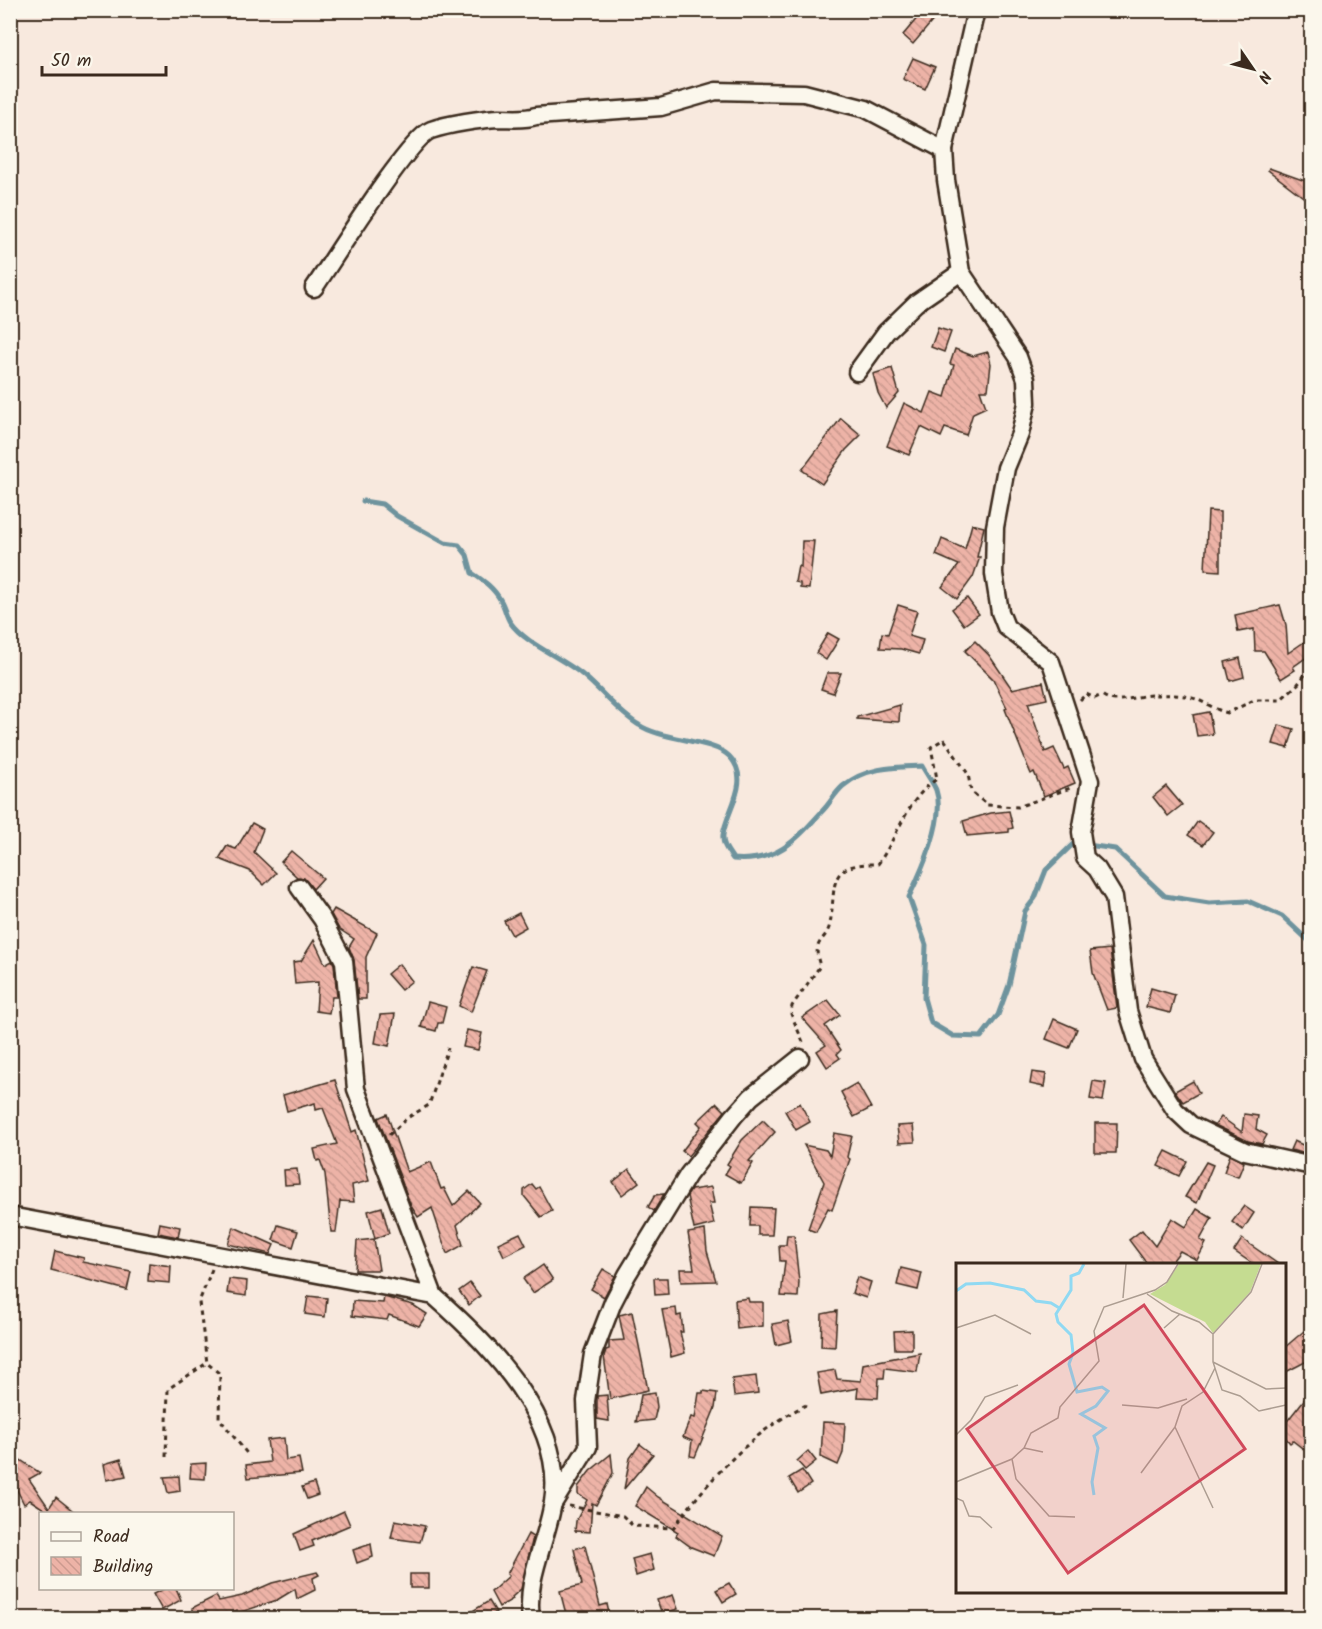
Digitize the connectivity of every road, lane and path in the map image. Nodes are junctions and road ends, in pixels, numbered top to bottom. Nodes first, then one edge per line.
1 (976, 10) edge
2 (944, 150) junction
3 (961, 272) junction
4 (314, 288) dead end
5 (857, 372) dead end
6 (1311, 665) edge
7 (1078, 704) dead end
8 (1090, 781) junction
9 (299, 887) dead end
10 (448, 1048) dead end
11 (800, 1058) joint
12 (377, 1146) junction
13 (1311, 1166) edge
14 (10, 1216) edge
15 (218, 1257) junction
16 (434, 1296) junction
17 (207, 1363) junction
18 (806, 1405) dead end
19 (249, 1456) dead end
20 (166, 1457) dead end
21 (554, 1503) junction
22 (531, 1618) edge

1 - 2 street
2 - 3 street
2 - 4 street
3 - 5 street
3 - 8 street
6 - 7 path
8 - 11 path
8 - 13 street
9 - 12 street
10 - 12 path
11 - 21 street
12 - 16 street
14 - 15 street
15 - 16 street
15 - 17 path
16 - 21 street
17 - 19 path
17 - 20 path
18 - 21 path
21 - 22 street

